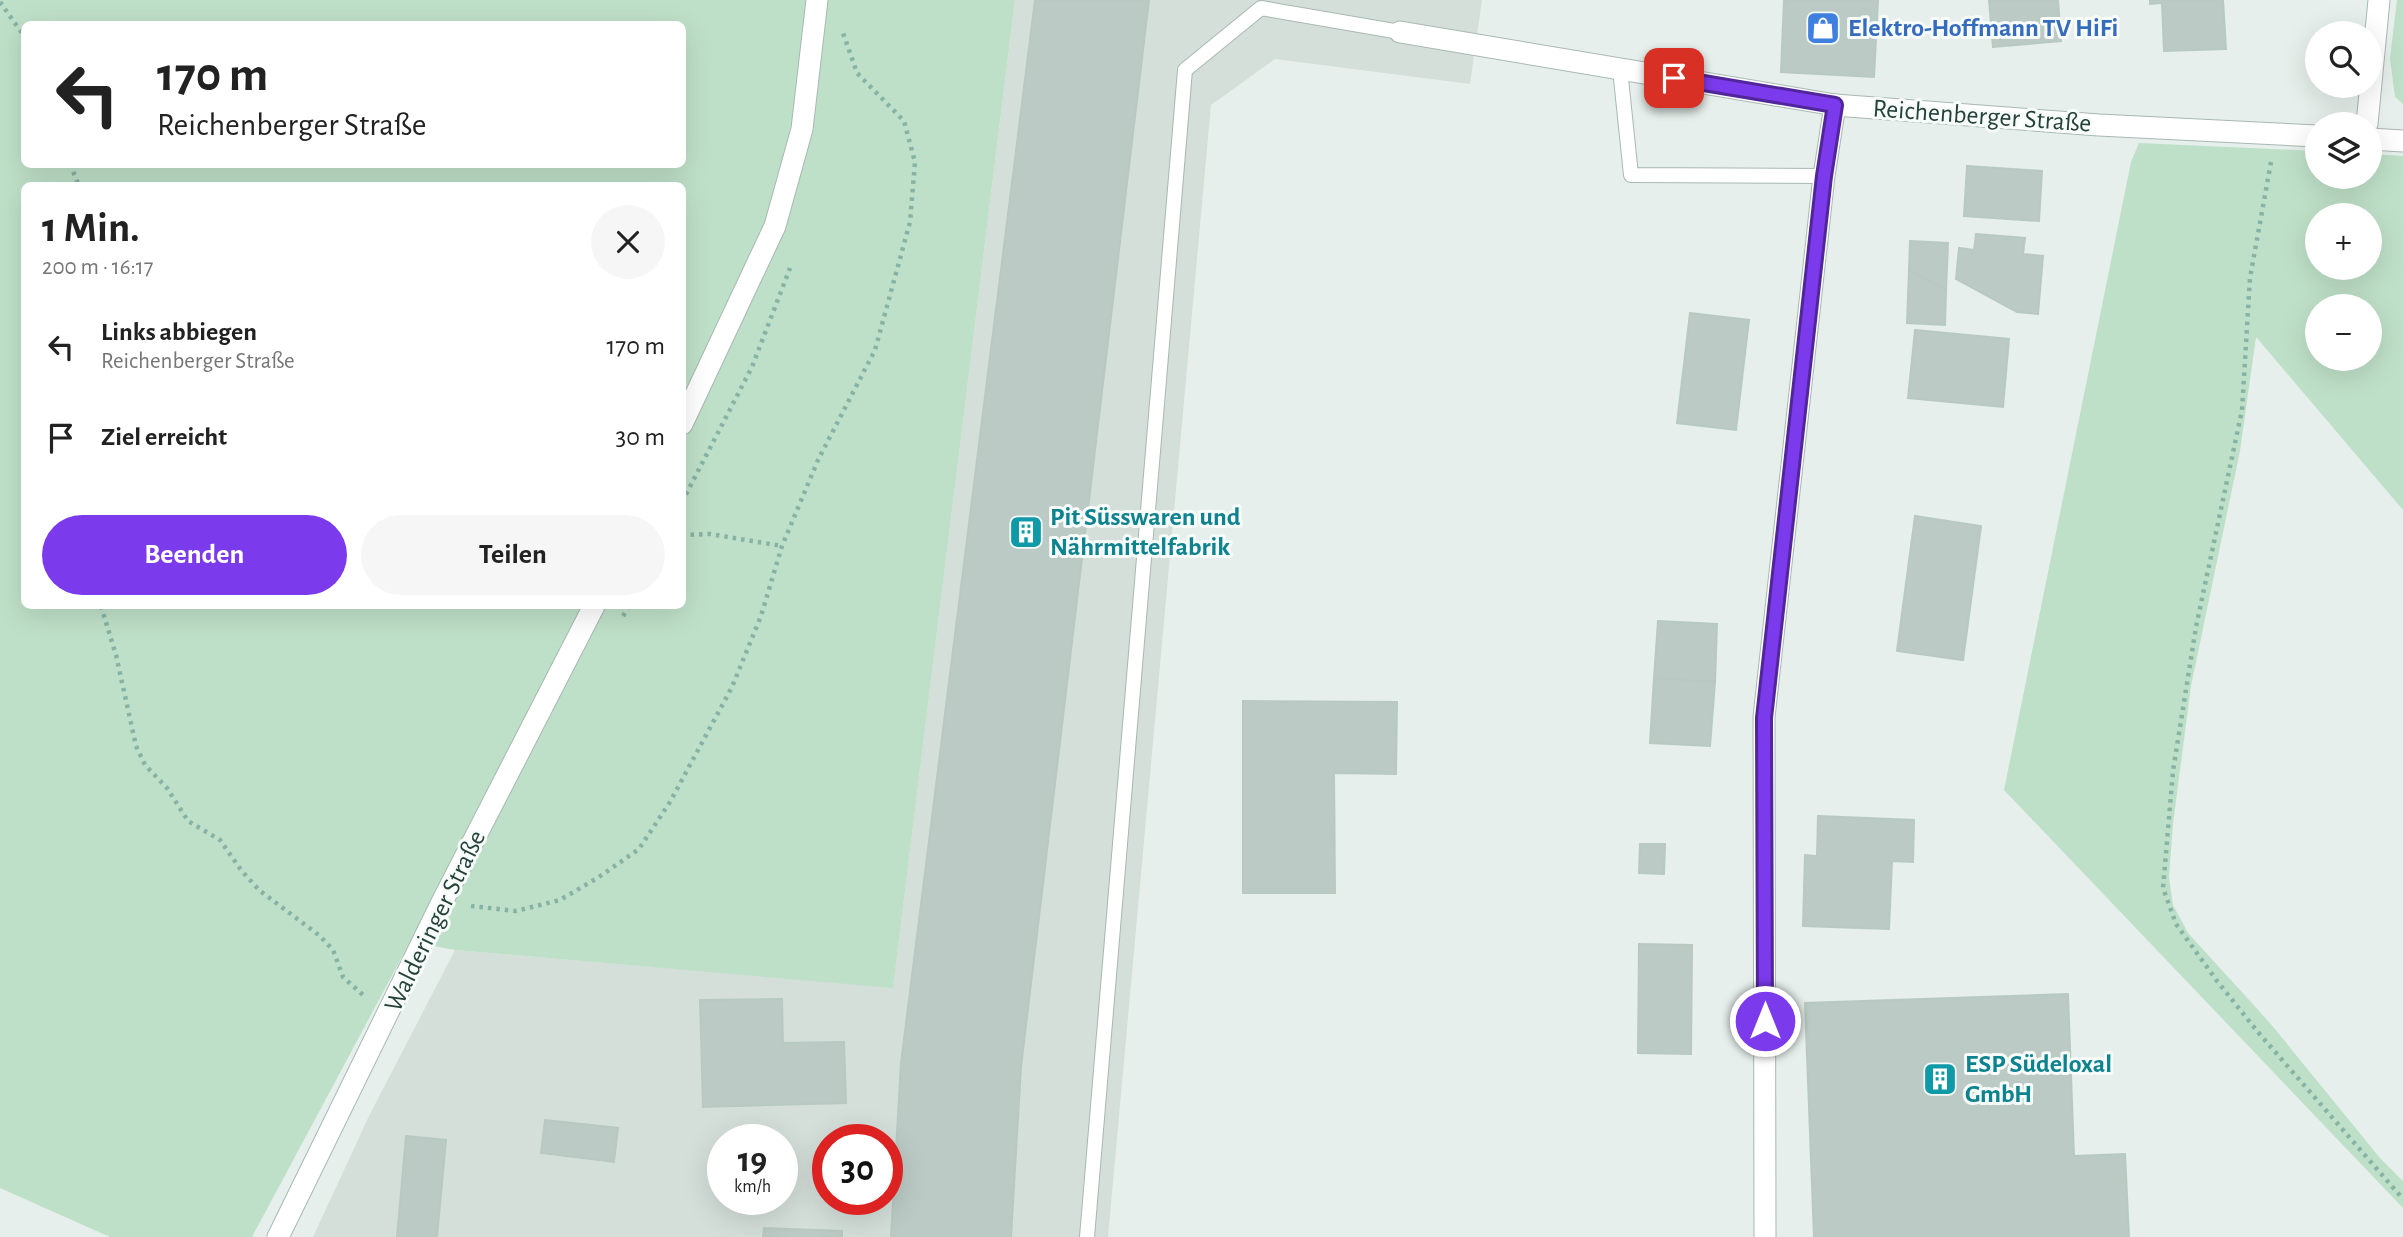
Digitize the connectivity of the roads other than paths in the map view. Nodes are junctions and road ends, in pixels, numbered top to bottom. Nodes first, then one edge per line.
1 (817, 0) edge
2 (2379, 0) edge
3 (1400, 32) joint
4 (1620, 69) junction
5 (1835, 105) junction
6 (2368, 112) edge
7 (2305, 135) edge
8 (2382, 140) edge
9 (2403, 141) edge
10 (1824, 176) junction
11 (686, 415) edge
12 (592, 609) edge
13 (278, 1237) edge
14 (1087, 1237) edge
15 (1765, 1237) edge

1 - 11 street
2 - 6 street
3 - 4 street, Reichenberger Straße
3 - 14 lane
4 - 5 street, Reichenberger Straße
4 - 10 lane
5 - 7 street, Reichenberger Straße
5 - 10 street
8 - 9 street
10 - 15 street
12 - 13 street, Walderinger Straße

